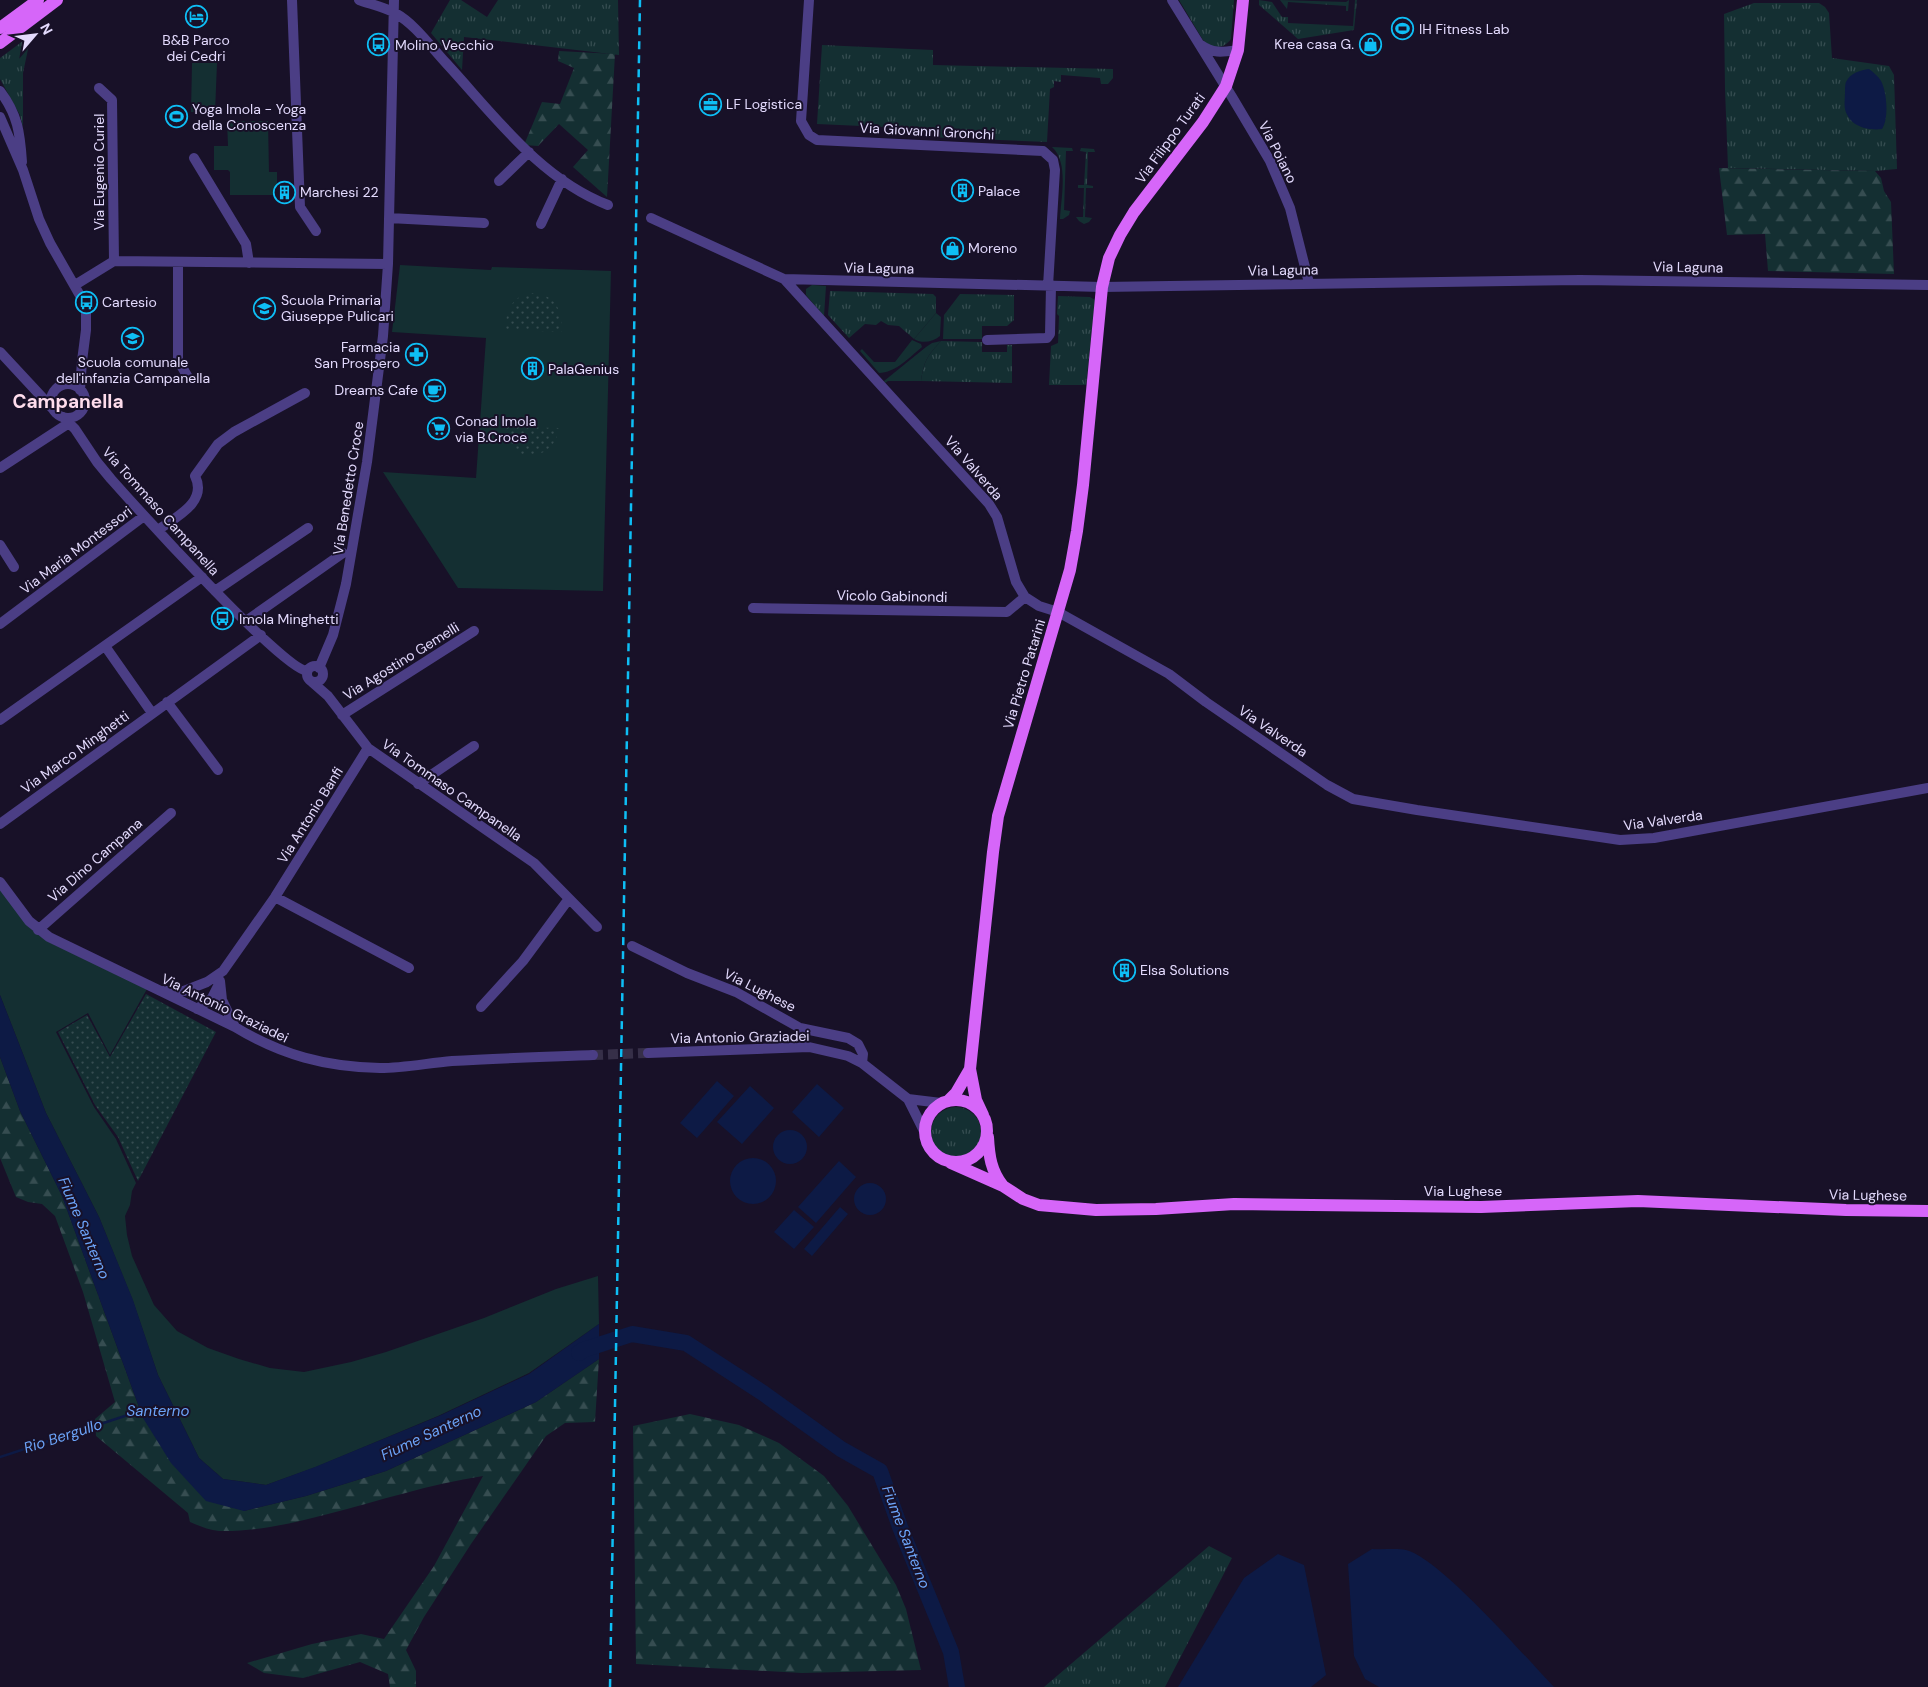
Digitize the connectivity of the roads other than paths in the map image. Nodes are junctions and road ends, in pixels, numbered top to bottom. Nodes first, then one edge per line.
1 (38, 0) edge
2 (57, 0) edge
3 (292, 0) edge
4 (359, 0) edge
5 (394, 0) edge
6 (809, 0) edge
7 (1172, 0) edge
8 (1243, 0) edge
9 (394, 13) junction
10 (0, 28) edge
11 (0, 43) edge
12 (1199, 44) junction
13 (1238, 50) junction
14 (1226, 86) junction
15 (99, 88) dead end
16 (0, 91) edge
17 (0, 117) edge
18 (529, 152) junction
19 (194, 158) dead end
20 (23, 170) junction
21 (562, 179) junction
22 (500, 181) dead end
23 (608, 205) dead end
24 (389, 218) junction
25 (651, 218) dead end
26 (484, 223) dead end
27 (541, 224) dead end
28 (316, 231) dead end
29 (114, 261) junction
30 (178, 262) junction
31 (249, 263) junction
32 (388, 264) junction
33 (784, 279) junction
34 (1309, 283) junction
35 (1928, 284) edge
36 (75, 285) junction
37 (1049, 286) junction
38 (1102, 287) junction
39 (987, 340) dead end
40 (1, 354) edge
41 (82, 365) junction
42 (189, 379) dead end
43 (28, 383) junction
44 (62, 386) junction
45 (80, 390) junction
46 (305, 393) dead end
47 (81, 412) junction
48 (63, 418) junction
49 (87, 447) junction
50 (0, 468) edge
51 (144, 516) junction
52 (308, 528) dead end
53 (158, 530) junction
54 (0, 545) edge
55 (343, 553) dead end
56 (14, 567) dead end
57 (202, 577) junction
58 (215, 591) junction
59 (1025, 597) junction
60 (753, 608) dead end
61 (1058, 612) junction
62 (1, 620) edge
63 (246, 621) junction
64 (474, 631) dead end
65 (261, 635) junction
66 (104, 646) junction
67 (319, 668) junction
68 (307, 671) junction
69 (317, 680) junction
70 (167, 702) junction
71 (152, 713) junction
72 (342, 715) junction
73 (0, 720) edge
74 (474, 746) dead end
75 (368, 748) junction
76 (218, 770) dead end
77 (418, 784) junction
78 (1928, 788) edge
79 (170, 812) dead end
80 (0, 824) edge
81 (0, 882) edge
82 (275, 897) junction
83 (568, 900) junction
84 (596, 927) dead end
85 (38, 930) junction
86 (632, 946) dead end
87 (409, 968) dead end
88 (222, 976) junction
89 (207, 982) junction
90 (159, 991) junction
91 (481, 1007) dead end
92 (197, 1009) junction
93 (235, 1027) junction
94 (648, 1053) tunnel mouth
95 (593, 1055) tunnel mouth
96 (862, 1063) junction
97 (970, 1069) junction
98 (908, 1099) junction
99 (945, 1102) junction
100 (983, 1115) junction
101 (925, 1133) junction
102 (988, 1135) junction
103 (951, 1163) junction
104 (1003, 1186) junction
105 (1928, 1211) edge

1 - 10 main road
2 - 11 main road
3 - 28 street
4 - 9 street
5 - 9 street, Via Benedetto Croce
6 - 37 street, Via Giovanni Gronchi
7 - 12 street, Via Poiano
8 - 13 main road, Via Filippo Turati
9 - 18 street
9 - 24 street, Via Benedetto Croce
12 - 13 street
12 - 14 street, Via Poiano
13 - 14 main road, Via Filippo Turati
14 - 34 street, Via Poiano
14 - 38 main road, Via Filippo Turati
15 - 29 street, Via Eugenio Curiel
16 - 20 street
17 - 20 street
18 - 21 street
18 - 22 street
19 - 31 street
20 - 36 street
21 - 23 street
21 - 27 street
24 - 26 street
24 - 32 street, Via Benedetto Croce
25 - 33 street, Via Laguna
29 - 30 street
29 - 36 street
30 - 31 street
30 - 42 street
31 - 32 street
32 - 67 street, Via Benedetto Croce
33 - 37 street, Via Laguna
33 - 59 street, Via Valverda
34 - 35 street, Via Laguna
34 - 38 street, Via Laguna
36 - 41 street
37 - 38 street, Via Laguna
37 - 39 street
38 - 61 main road, Via Pietro Patarini
40 - 43 street, Via Tommaso Campanella
41 - 44 street
41 - 45 street
43 - 44 street
43 - 48 street, Via Tommaso Campanella
44 - 45 street
44 - 48 street
45 - 47 street
46 - 53 street
47 - 48 street
47 - 49 street, Via Tommaso Campanella
48 - 49 street, Via Tommaso Campanella
48 - 50 street
49 - 51 street, Via Tommaso Campanella
51 - 53 street, Via Tommaso Campanella
51 - 62 street, Via Maria Montessori
52 - 58 street, Via Tommaso Campanella
53 - 57 street, Via Tommaso Campanella
54 - 56 street
55 - 63 street
57 - 58 street, Via Tommaso Campanella
57 - 66 street
58 - 63 street, Via Tommaso Campanella
59 - 60 street, Vicolo Gabinondi
59 - 61 street, Via Valverda
61 - 78 street, Via Valverda
61 - 97 main road, Via Pietro Patarini
63 - 65 street, Via Tommaso Campanella
64 - 72 street, Via Agostino Gemelli
65 - 68 street, Via Tommaso Campanella
65 - 70 street, Via Marco Minghetti
66 - 71 street
66 - 73 street
67 - 68 street
67 - 69 street
68 - 69 street, Via Tommaso Campanella
69 - 72 street, Via Tommaso Campanella
70 - 71 street, Via Marco Minghetti
70 - 76 street
71 - 80 street, Via Marco Minghetti
72 - 75 street, Via Tommaso Campanella
74 - 77 street
75 - 77 street, Via Tommaso Campanella
75 - 82 street, Via Antonio Banfi
77 - 83 street, Via Tommaso Campanella
79 - 85 street, Via Dino Campana
81 - 85 street, Via Antonio Graziadei
82 - 87 street
82 - 88 street, Via Antonio Banfi
83 - 84 street, Via Tommaso Campanella
83 - 91 street
85 - 90 street, Via Antonio Graziadei
86 - 96 street, Via Lughese
88 - 89 street, Via Antonio Banfi
88 - 92 street, Via Antonio Banfi
88 - 93 street
89 - 90 street, Via Antonio Banfi
89 - 92 street
90 - 92 street, Via Antonio Graziadei
92 - 93 street, Via Antonio Graziadei
93 - 95 street, Via Antonio Graziadei
94 - 96 street, Via Antonio Graziadei
96 - 98 street, Via Antonio Graziadei
97 - 99 main road, Via Pietro Patarini
97 - 100 main road, Via Pietro Patarini
98 - 99 street
98 - 101 street, Via Antonio Graziadei
99 - 100 main road
99 - 101 main road
100 - 102 main road, Via Lughese
101 - 103 main road, Via Lughese
102 - 103 main road
102 - 104 main road, Via Lughese
103 - 104 main road, Via Lughese
104 - 105 main road, Via Lughese

